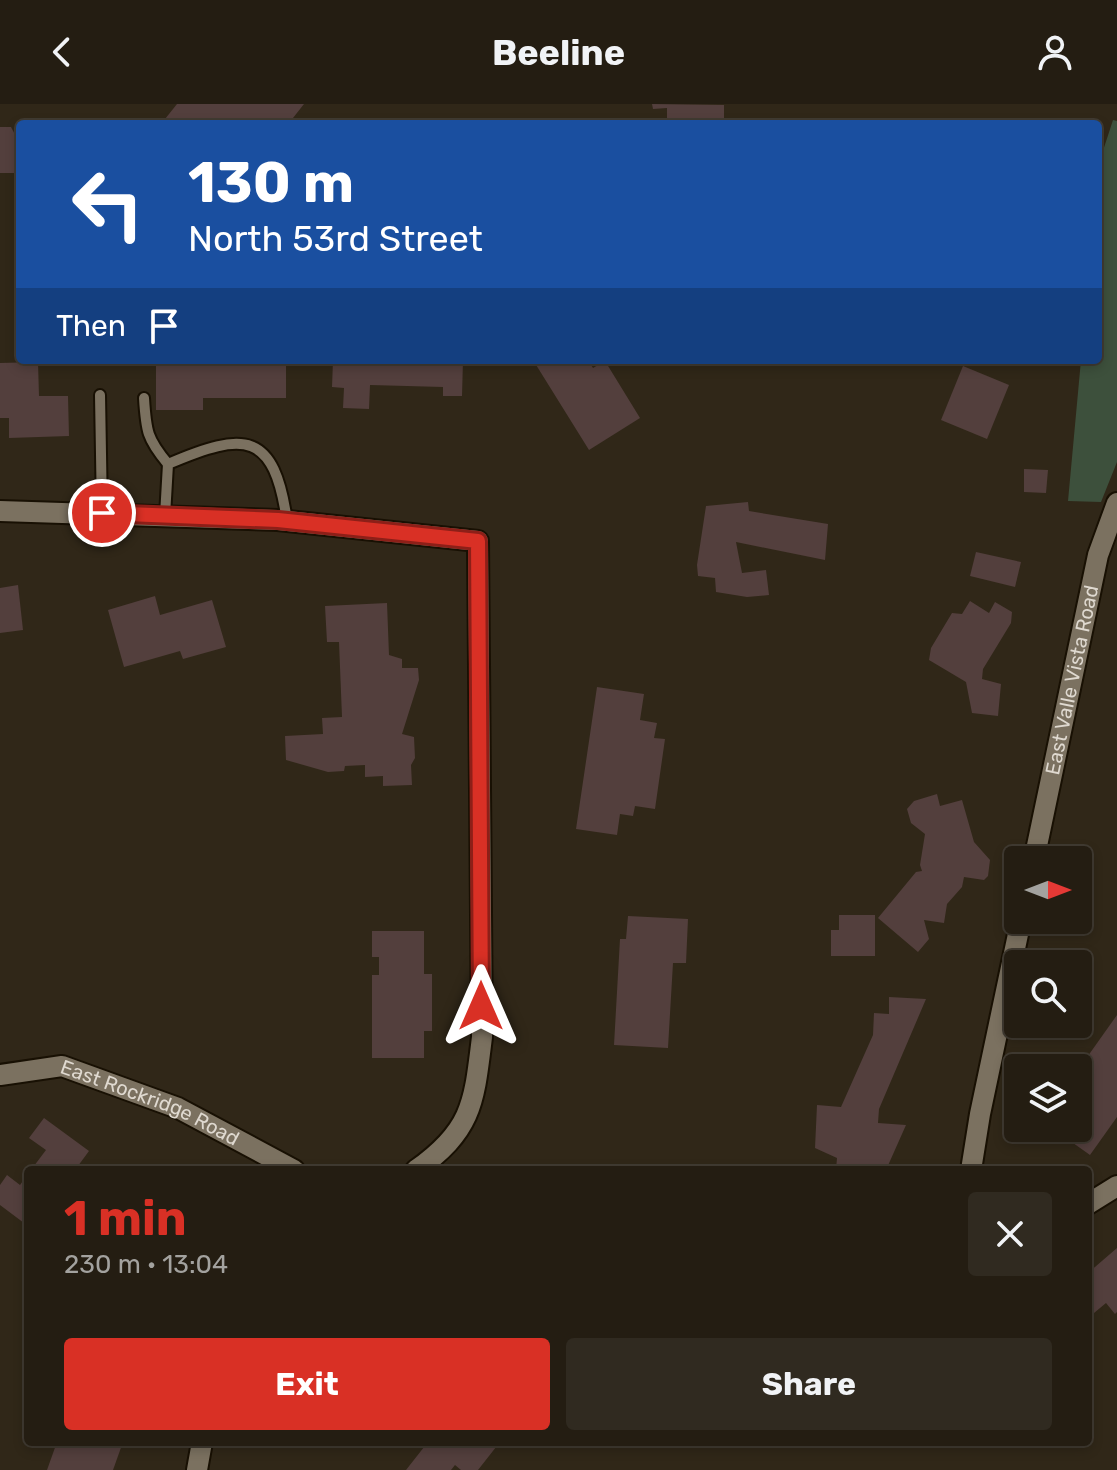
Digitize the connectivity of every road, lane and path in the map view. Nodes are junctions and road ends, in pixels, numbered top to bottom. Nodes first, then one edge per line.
1 (100, 395) dead end
2 (144, 398) dead end
3 (168, 464) junction
4 (1117, 503) edge
5 (0, 511) edge
6 (102, 513) junction
7 (165, 516) junction
8 (287, 521) junction
9 (1037, 846) edge
10 (1018, 934) edge
11 (0, 1075) edge
12 (287, 1166) edge
13 (421, 1166) edge
14 (972, 1166) edge
15 (1117, 1186) edge
16 (1092, 1202) edge
17 (201, 1446) edge
18 (197, 1470) edge

1 - 6 lane
2 - 3 lane
3 - 7 lane
3 - 8 lane
4 - 9 street, East Valle Vista Road
5 - 6 street
6 - 7 street
7 - 8 street
8 - 13 street
10 - 14 street
11 - 12 street, East Rockridge Road
15 - 16 street
17 - 18 street

